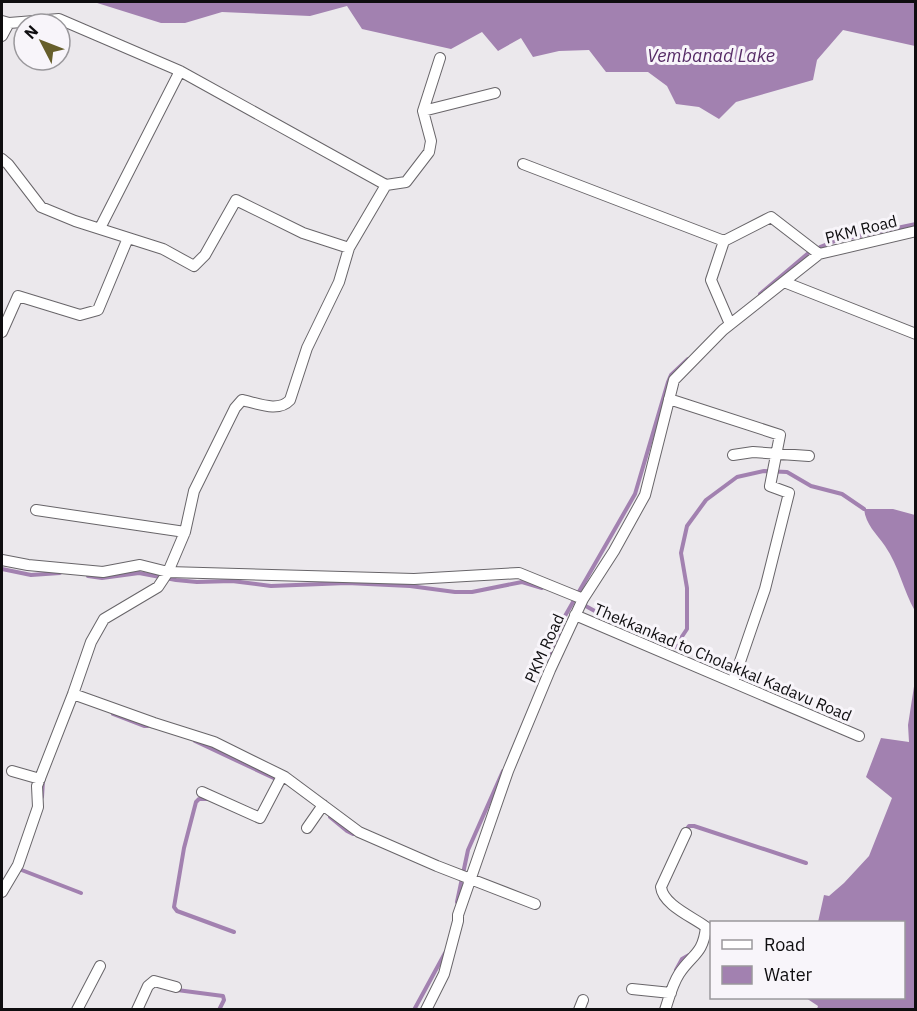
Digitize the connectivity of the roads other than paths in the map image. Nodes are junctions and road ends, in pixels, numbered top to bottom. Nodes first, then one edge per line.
1 (5, 22) edge
2 (2, 36) edge
3 (440, 58) dead end
4 (180, 71) junction
5 (495, 93) dead end
6 (423, 111) junction
7 (2, 159) edge
8 (523, 164) dead end
9 (386, 185) junction
10 (100, 228) junction
11 (915, 231) edge
12 (128, 238) junction
13 (724, 241) junction
14 (349, 248) junction
15 (819, 254) junction
16 (784, 282) junction
17 (730, 324) junction
18 (2, 332) edge
19 (915, 334) edge
20 (669, 399) junction
21 (776, 453) junction
22 (734, 455) dead end
23 (809, 456) dead end
24 (36, 510) dead end
25 (184, 532) junction
26 (2, 560) edge
27 (168, 572) junction
28 (583, 599) junction
29 (575, 615) junction
30 (733, 682) junction
31 (73, 694) junction
32 (859, 736) dead end
33 (12, 771) dead end
34 (282, 776) junction
35 (40, 778) junction
36 (202, 792) dead end
37 (323, 805) junction
38 (308, 828) dead end
39 (686, 833) dead end
40 (471, 878) junction
41 (2, 892) edge
42 (535, 904) dead end
43 (100, 966) dead end
44 (176, 987) dead end
45 (632, 989) dead end
46 (671, 993) junction
47 (77, 1010) edge
48 (137, 1010) edge
49 (426, 1010) edge
50 (664, 1010) edge

1 - 2 street
1 - 4 street
3 - 6 street
4 - 9 street
4 - 10 street
5 - 6 street
6 - 9 street
7 - 10 street
8 - 13 street
9 - 14 street
10 - 12 street
11 - 15 street, PKM Road
12 - 14 street
12 - 18 street
13 - 15 street
13 - 17 street
14 - 25 street
15 - 16 street, PKM Road
16 - 17 street, PKM Road
16 - 19 street
17 - 20 street, PKM Road
20 - 21 street
20 - 28 street, PKM Road
21 - 22 street
21 - 23 street
21 - 30 street
24 - 25 street
25 - 27 street
26 - 27 street
27 - 28 street
27 - 31 street
28 - 29 street, PKM Road
29 - 30 street, Thekkankad to Cholakkal Kadavu Road
29 - 40 street, PKM Road
30 - 32 street, Thekkankad to Cholakkal Kadavu Road
31 - 34 street
31 - 35 street
33 - 35 street
34 - 36 street
34 - 37 street
35 - 41 street
37 - 38 street
37 - 40 street
39 - 46 street
40 - 42 street
40 - 49 street, PKM Road
43 - 47 street
44 - 48 street
45 - 46 street
46 - 50 street

